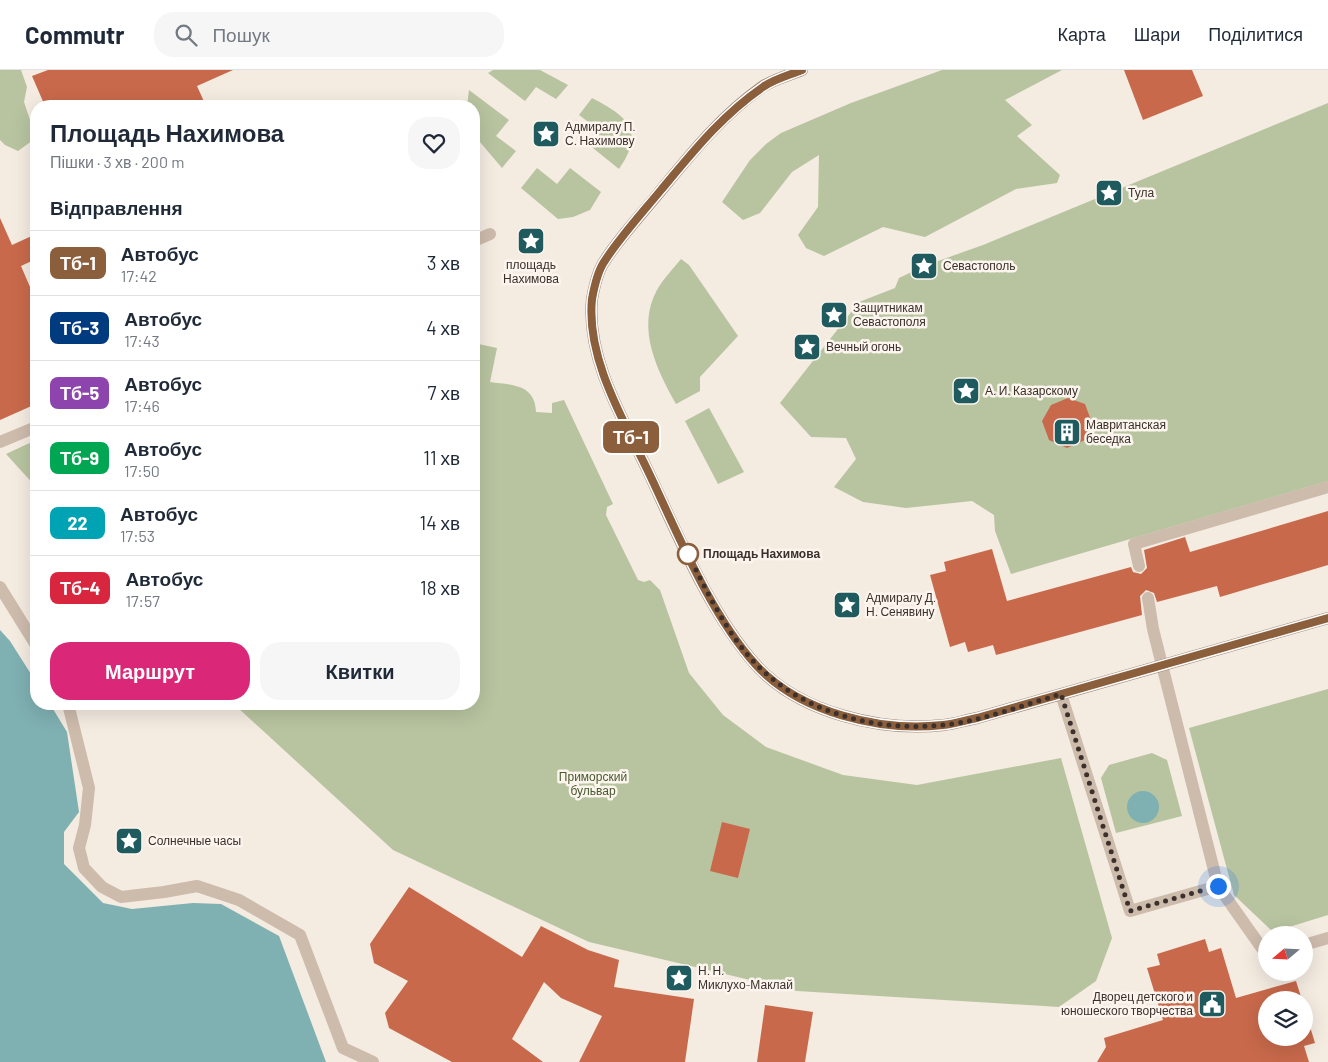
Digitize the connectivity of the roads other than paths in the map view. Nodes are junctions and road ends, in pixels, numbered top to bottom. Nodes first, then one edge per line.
1 (802, 70) edge
2 (490, 234) dead end
3 (480, 238) edge
4 (30, 430) edge
5 (0, 442) edge
6 (1328, 486) edge
7 (1139, 566) dead end
8 (0, 586) edge
9 (1148, 598) dead end
10 (1328, 618) edge
11 (30, 635) edge
12 (1162, 665) junction
13 (1061, 694) junction
14 (70, 710) edge
15 (1218, 886) junction
16 (1328, 938) edge
17 (1313, 942) edge
18 (1258, 943) edge
19 (373, 1062) edge

1 - 13 main road
2 - 3 street
4 - 5 street
6 - 7 street
8 - 11 street
9 - 12 street
10 - 12 main road
12 - 13 main road
12 - 15 street
13 - 15 street
14 - 19 street
15 - 18 street
16 - 17 street

